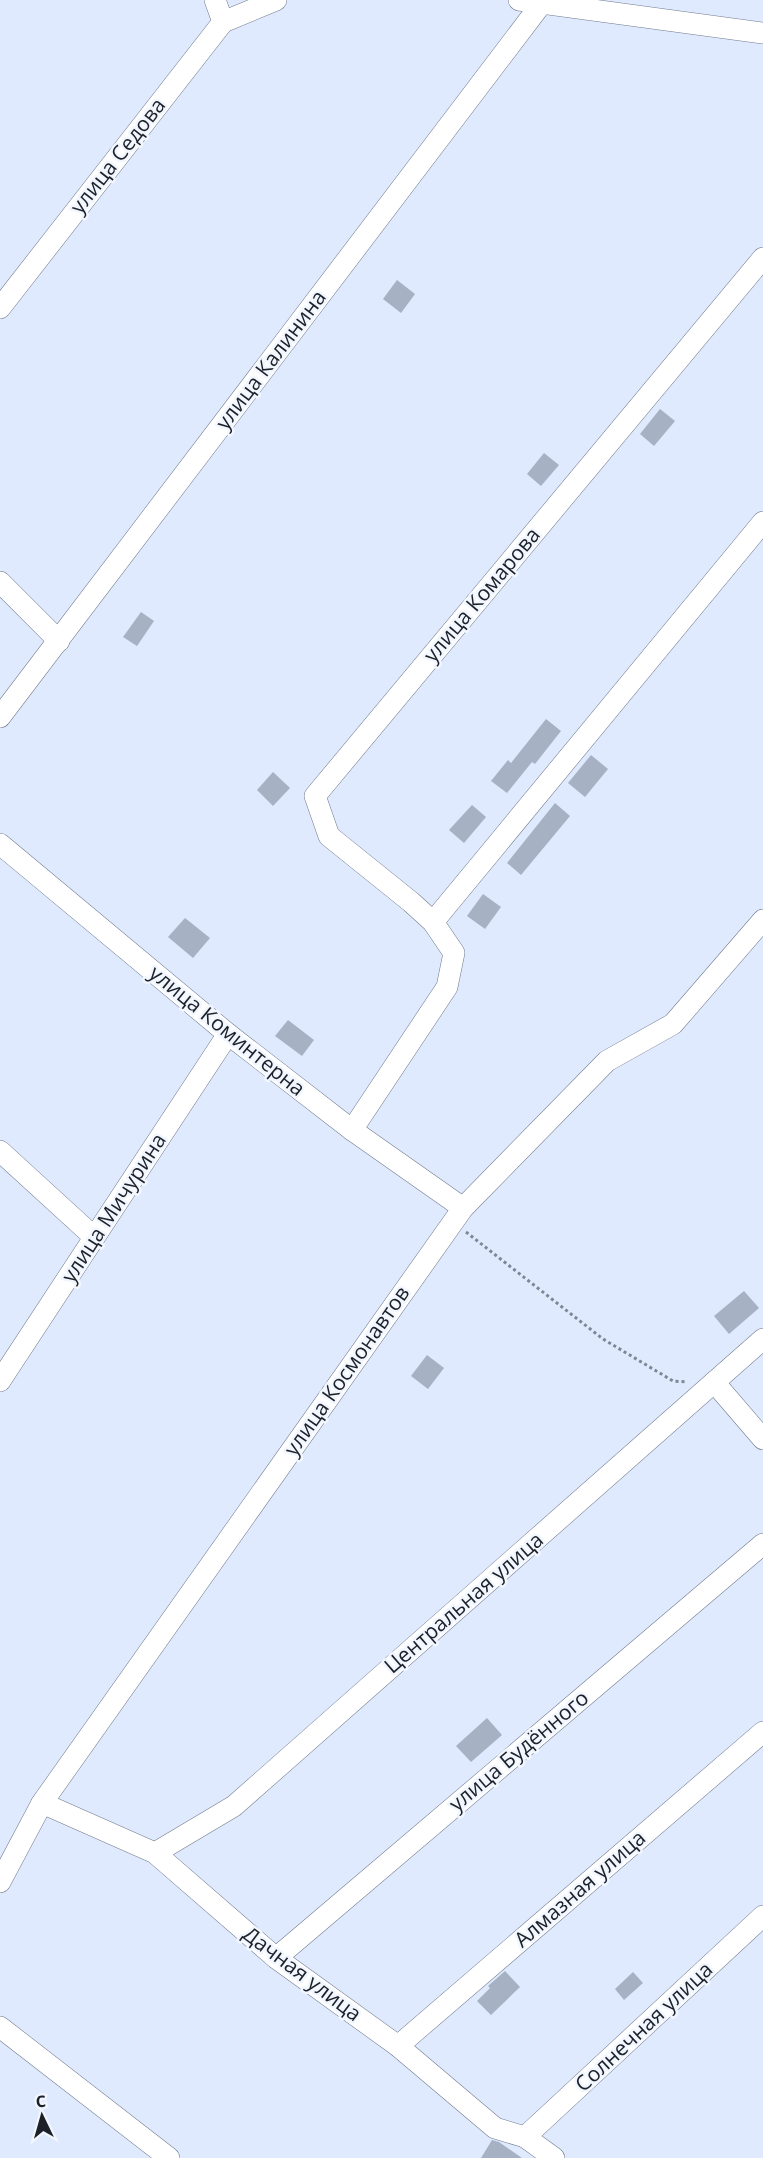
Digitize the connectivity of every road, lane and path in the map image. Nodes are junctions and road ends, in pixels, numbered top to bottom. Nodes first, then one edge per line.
1 (215, 0) edge
2 (276, 0) edge
3 (519, 0) edge
4 (542, 3) junction
5 (223, 22) junction
6 (763, 33) edge
7 (763, 258) edge
8 (0, 308) edge
9 (763, 522) edge
10 (0, 582) edge
11 (58, 641) junction
12 (0, 717) edge
13 (0, 844) edge
14 (763, 920) edge
15 (434, 922) junction
16 (228, 1034) junction
17 (352, 1130) junction
18 (0, 1151) edge
19 (458, 1215) junction
20 (94, 1237) junction
21 (763, 1339) edge
22 (0, 1381) edge
23 (714, 1382) junction
24 (763, 1439) edge
25 (763, 1544) edge
26 (763, 1732) edge
27 (42, 1803) junction
28 (154, 1853) junction
29 (0, 1882) edge
30 (763, 1916) edge
31 (276, 1958) junction
32 (0, 2027) edge
33 (398, 2046) junction
34 (525, 2137) junction
35 (169, 2158) edge
36 (554, 2158) edge

1 - 5 street
2 - 5 street
3 - 4 street
4 - 6 street
4 - 11 street, улица Калинина
5 - 8 street, улица Седова
7 - 15 street, улица Комарова
9 - 15 street
10 - 11 street
11 - 12 street, улица Калинина
13 - 16 street, улица Коминтерна
14 - 19 street, улица Космонавтов
15 - 17 street, улица Комарова
16 - 17 street, улица Коминтерна
16 - 20 street, улица Мичурина
17 - 19 street, улица Коминтерна
18 - 20 street
19 - 23 path
19 - 27 street, улица Космонавтов
20 - 22 street, улица Мичурина
21 - 23 street, Центральная улица
23 - 24 street
23 - 28 street, Центральная улица
25 - 31 street, улица Будённого
26 - 33 street, Алмазная улица
27 - 28 street, Дачная улица
27 - 29 street, улица Космонавтов
28 - 31 street, Дачная улица
30 - 34 street, Солнечная улица
31 - 33 street, Дачная улица
32 - 35 street
33 - 34 street, Дачная улица
34 - 36 street, Дачная улица

